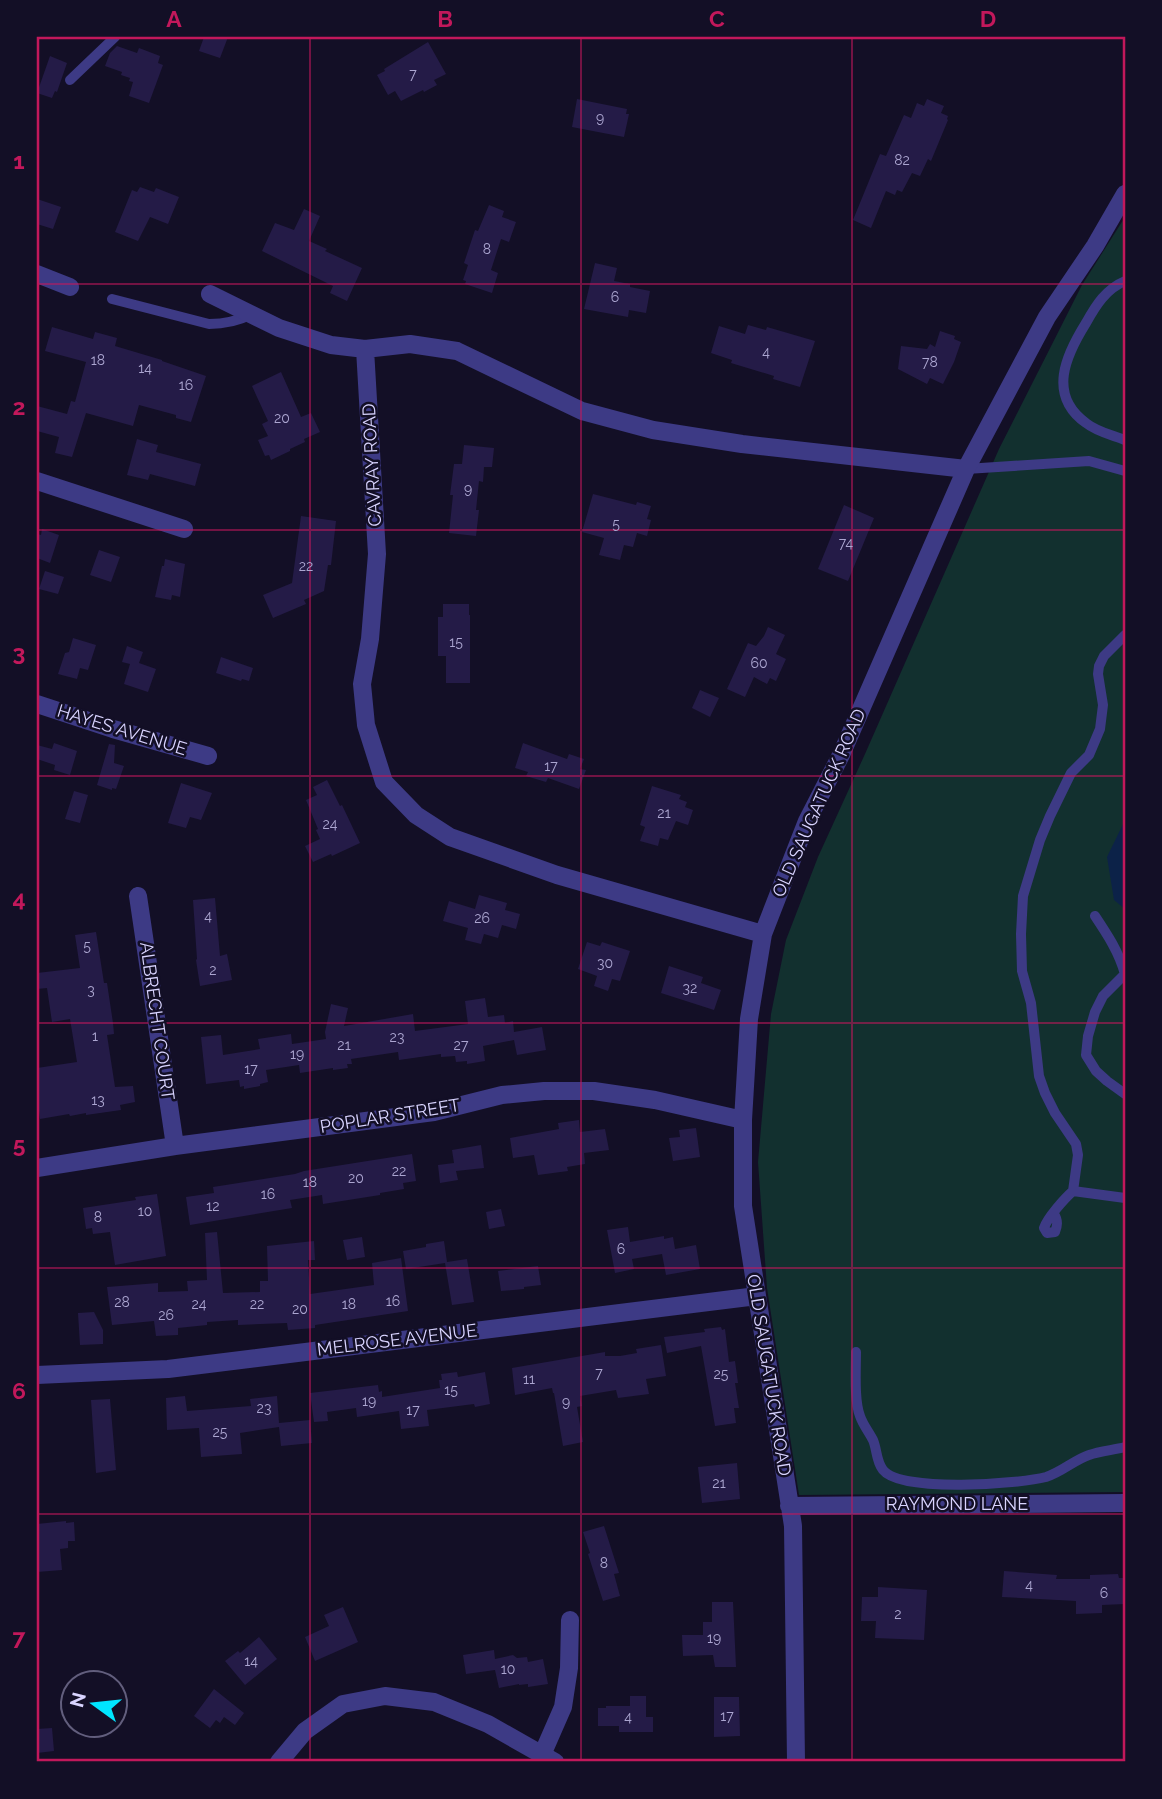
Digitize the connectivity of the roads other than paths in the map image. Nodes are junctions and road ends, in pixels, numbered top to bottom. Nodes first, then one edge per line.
1 (115, 37) edge
2 (70, 80) dead end
3 (1125, 194) edge
4 (37, 274) edge
5 (1125, 281) edge
6 (70, 287) dead end
7 (210, 294) dead end
8 (112, 299) dead end
9 (252, 314) junction
10 (365, 349) junction
11 (1125, 440) edge
12 (965, 469) junction
13 (1125, 471) edge
14 (37, 481) edge
15 (184, 529) dead end
16 (1125, 635) edge
17 (37, 704) edge
18 (208, 756) dead end
19 (138, 897) dead end
20 (1095, 916) dead end
21 (763, 934) junction
22 (1125, 974) edge
23 (1125, 1094) edge
24 (743, 1120) junction
25 (175, 1146) junction
26 (37, 1168) edge
27 (1073, 1191) junction
28 (1125, 1198) edge
29 (1054, 1213) dead end
30 (757, 1296) junction
31 (856, 1352) dead end
32 (37, 1375) edge
33 (1125, 1447) edge
34 (1125, 1503) edge
35 (789, 1506) junction
36 (570, 1620) dead end
37 (548, 1759) edge
38 (279, 1762) edge
39 (796, 1762) edge

1 - 2 lane
3 - 12 street, OLD SAUGATUCK ROAD
4 - 6 street
5 - 11 lane
7 - 9 street
8 - 9 lane
9 - 10 street
10 - 12 street
10 - 21 street, CAVRAY ROAD
12 - 13 lane
12 - 21 street, OLD SAUGATUCK ROAD
14 - 15 street
16 - 27 lane
17 - 18 street, HAYES AVENUE
19 - 25 street, ALBRECHT COURT
20 - 22 lane
21 - 24 street, OLD SAUGATUCK ROAD
22 - 23 lane
24 - 25 street, POPLAR STREET
24 - 30 street, OLD SAUGATUCK ROAD
25 - 26 street, POPLAR STREET
27 - 28 lane
27 - 29 lane
30 - 32 street, MELROSE AVENUE
30 - 35 street, OLD SAUGATUCK ROAD
31 - 33 lane
34 - 35 street, RAYMOND LANE
35 - 39 street, OLD SAUGATUCK ROAD
36 - 37 street
37 - 38 street

